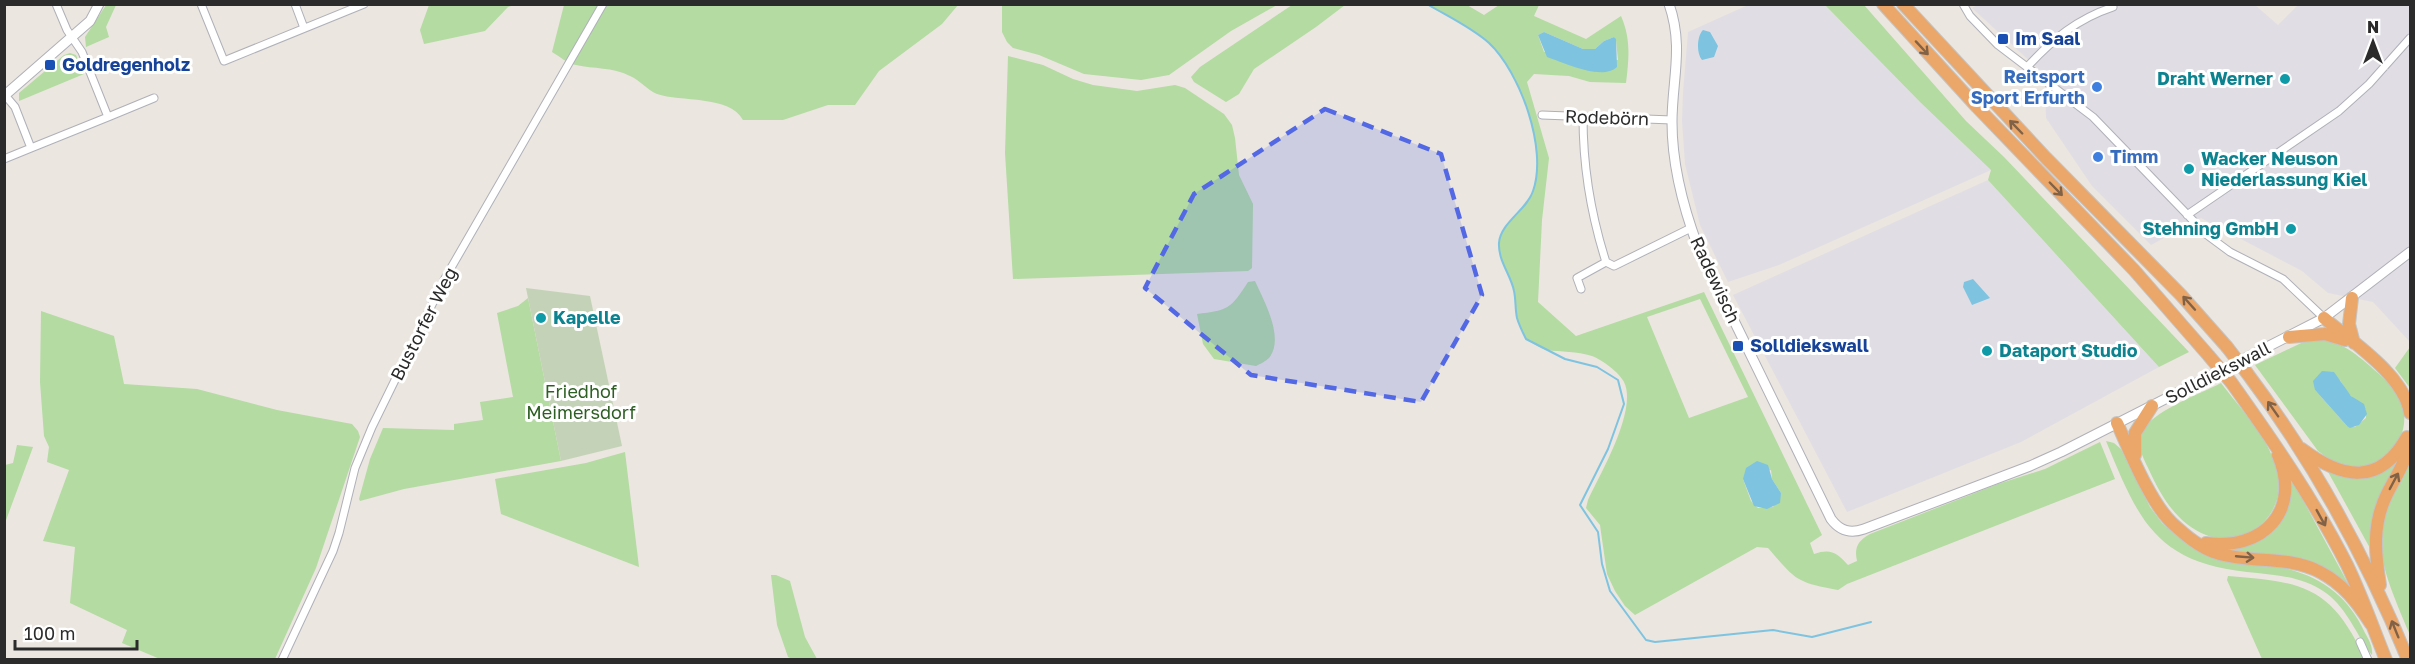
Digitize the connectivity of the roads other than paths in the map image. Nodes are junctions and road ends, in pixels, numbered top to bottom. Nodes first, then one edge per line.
1 (56, 4) edge
2 (99, 4) edge
3 (201, 4) edge
4 (295, 4) edge
5 (364, 4) edge
6 (603, 4) edge
7 (1669, 4) edge
8 (1883, 4) edge
9 (1903, 4) edge
10 (1963, 4) edge
11 (2112, 7) dead end
12 (304, 28) junction
13 (72, 37) junction
14 (2410, 38) edge
15 (2028, 66) junction
16 (5, 95) edge
17 (154, 99) dead end
18 (1542, 115) dead end
19 (108, 117) junction
20 (1583, 117) junction
21 (1672, 120) junction
22 (32, 148) junction
23 (4, 159) edge
24 (2187, 215) junction
25 (1691, 228) junction
26 (2410, 252) edge
27 (1606, 262) junction
28 (1581, 289) dead end
29 (2352, 298) junction
30 (2324, 318) junction
31 (2289, 337) junction
32 (2354, 344) junction
33 (2152, 406) junction
34 (2410, 412) edge
35 (2117, 423) junction
36 (2410, 430) edge
37 (2266, 431) junction
38 (2410, 438) edge
39 (2298, 445) junction
40 (2135, 459) junction
41 (1844, 531) joint
42 (2191, 539) junction
43 (2382, 598) junction
44 (2371, 624) junction
45 (2360, 642) dead end
46 (282, 660) edge
47 (2368, 660) edge
48 (2385, 660) edge
49 (2408, 660) edge

1 - 13 street
2 - 13 street
3 - 12 street
4 - 12 street
5 - 12 street
6 - 46 street, Bustorfer Weg
7 - 21 street, Radewisch
8 -> 37 highway, bridge
39 -> 9 highway, bridge
10 - 15 street
11 - 15 street
13 - 16 street
13 - 19 street
14 - 24 street
15 - 24 street
16 - 22 street
17 - 19 street
18 - 20 street, Rodebörn
19 - 22 street
20 - 21 street, Rodebörn
20 - 27 street
21 - 25 street, Radewisch
22 - 23 street
24 - 30 street
25 - 27 street
25 - 41 street, Radewisch
26 - 29 street, Solldiekswall
27 - 28 street
29 - 30 street, Solldiekswall
29 - 32 highway
30 - 31 street, Solldiekswall
30 - 32 highway
31 - 32 highway
31 - 33 street, Solldiekswall
32 - 34 highway
33 - 35 street, Solldiekswall
33 - 40 highway
35 - 40 highway
35 - 41 street, Solldiekswall
36 - 39 highway
37 - 42 highway
37 -> 44 highway
43 -> 38 highway
39 - 43 highway
40 - 42 highway
42 -> 44 highway
49 -> 43 highway
44 - 48 highway
45 - 47 street

